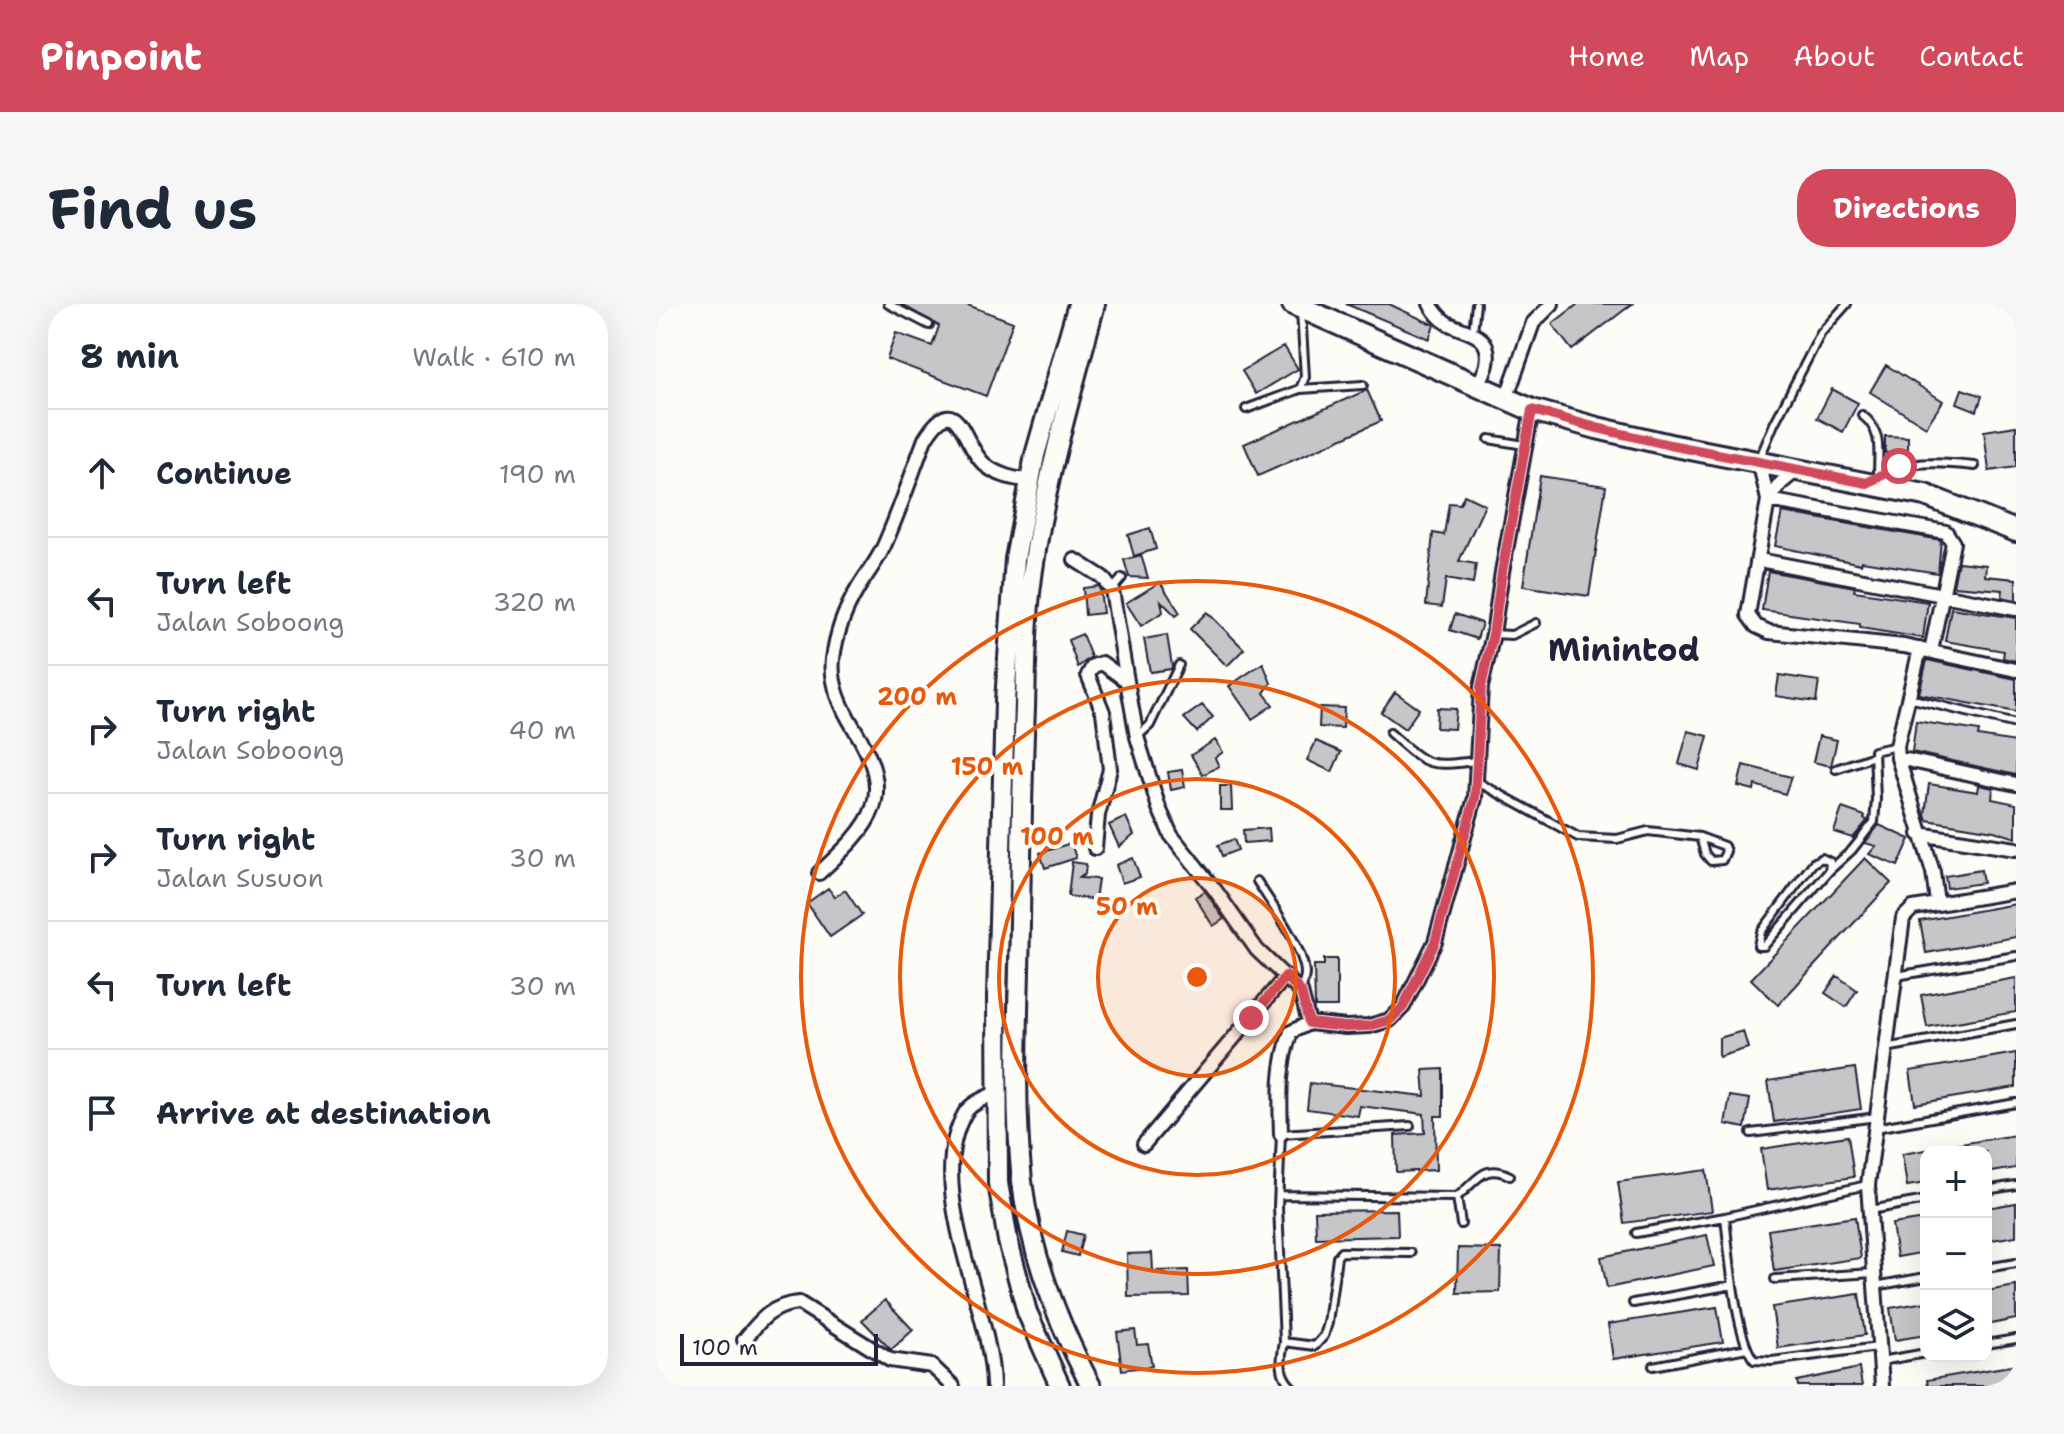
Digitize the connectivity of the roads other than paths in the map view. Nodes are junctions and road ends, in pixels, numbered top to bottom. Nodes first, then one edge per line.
1 (888, 304) edge
2 (1078, 304) edge
3 (1095, 304) edge
4 (1430, 304) edge
5 (1476, 304) edge
6 (1552, 304) edge
7 (1847, 304) edge
8 (1298, 305) edge
9 (929, 325) dead end
10 (1473, 332) junction
11 (1363, 385) dead end
12 (1477, 387) junction
13 (1300, 389) junction
14 (1506, 399) junction
15 (1246, 409) dead end
16 (1532, 410) junction
17 (1862, 415) dead end
18 (1489, 439) dead end
19 (1524, 445) junction
20 (1759, 461) junction
21 (1975, 466) dead end
22 (1798, 469) junction
23 (1030, 479) junction
24 (1873, 479) junction
25 (1768, 500) junction
26 (2016, 531) edge
27 (1075, 560) dead end
28 (1759, 560) junction
29 (1122, 578) dead end
30 (1112, 590) junction
31 (1943, 594) junction
32 (2016, 609) edge
33 (1536, 623) dead end
34 (1493, 634) junction
35 (1926, 650) junction
36 (1179, 665) dead end
37 (2016, 670) edge
38 (1127, 681) junction
39 (1909, 698) junction
40 (2016, 724) edge
41 (1390, 733) dead end
42 (1137, 737) junction
43 (1898, 752) junction
44 (1874, 756) junction
45 (1476, 761) junction
46 (1836, 769) dead end
47 (1475, 781) junction
48 (2016, 784) edge
49 (1919, 834) junction
50 (1700, 837) junction
51 (1095, 848) dead end
52 (2016, 849) edge
53 (1829, 871) junction
54 (819, 873) dead end
55 (1257, 881) dead end
56 (2016, 891) edge
57 (1937, 903) junction
58 (2016, 956) edge
59 (1286, 976) junction
60 (1896, 976) junction
61 (1301, 992) junction
62 (1309, 1023) junction
63 (2016, 1024) edge
64 (1886, 1048) junction
65 (996, 1093) junction
66 (2016, 1103) edge
67 (1876, 1122) junction
68 (1410, 1126) dead end
69 (1751, 1133) dead end
70 (1281, 1134) junction
71 (1144, 1144) dead end
72 (1510, 1176) dead end
73 (1868, 1185) junction
74 (2016, 1185) edge
75 (1992, 1189) edge
76 (1280, 1195) junction
77 (1457, 1197) junction
78 (1920, 1201) edge
79 (1870, 1210) junction
80 (1725, 1217) junction
81 (1461, 1224) dead end
82 (1636, 1233) dead end
83 (1411, 1253) dead end
84 (2016, 1263) edge
85 (1992, 1267) edge
86 (1920, 1277) edge
87 (1775, 1279) dead end
88 (1875, 1279) junction
89 (1733, 1285) junction
90 (1633, 1303) dead end
91 (2016, 1339) edge
92 (744, 1340) dead end
93 (1284, 1342) junction
94 (1992, 1343) edge
95 (1880, 1347) junction
96 (1747, 1348) junction
97 (1920, 1354) edge
98 (1881, 1361) junction
99 (1653, 1366) dead end
100 (953, 1386) edge
101 (993, 1386) edge
102 (1060, 1386) edge
103 (1091, 1386) edge
104 (1291, 1386) edge
105 (1882, 1386) edge

1 - 9 lane
2 - 23 main road
3 - 103 main road
4 - 10 street
5 - 10 lane
6 - 14 street
7 - 20 lane
8 - 12 main road
8 - 13 lane
10 - 12 street
11 - 13 lane
12 - 14 main road
13 - 15 lane
14 - 16 main road
16 - 19 street
16 - 20 main road
17 - 24 lane
18 - 19 lane
19 - 34 street
20 - 22 main road
20 - 25 street
21 - 24 lane
22 - 24 main road
22 - 25 street
23 - 54 street
23 - 65 main road
24 - 26 main road
25 - 28 street
25 - 31 street
27 - 30 street
28 - 31 street
28 - 35 street
29 - 30 lane
30 - 38 street
31 - 32 street
31 - 35 street
33 - 34 lane
34 - 45 street
35 - 37 street
35 - 39 street
36 - 42 lane
38 - 42 street
38 - 51 street
39 - 40 lane
39 - 43 street
41 - 45 lane
42 - 59 street
43 - 44 lane
43 - 48 street
43 - 49 street
44 - 46 lane
44 - 53 lane
45 - 47 street
47 - 50 lane
47 - 62 street
49 - 52 street
49 - 57 street
50 - 50 lane
53 - 53 lane
55 - 61 lane
56 - 57 street
57 - 60 street
58 - 60 lane
59 - 61 street
59 - 71 street
60 - 64 street
61 - 62 street
62 - 70 street
63 - 64 lane
64 - 67 street
65 - 101 street
65 - 102 main road
66 - 67 lane
67 - 69 lane
67 - 73 street
68 - 70 lane
70 - 76 lane
72 - 77 lane
73 - 79 street
73 - 80 lane
74 - 75 lane
76 - 77 lane
76 - 93 lane
77 - 81 lane
78 - 79 lane
79 - 88 street
80 - 82 lane
80 - 89 lane
83 - 93 lane
84 - 85 lane
86 - 88 lane
87 - 88 lane
88 - 95 street
89 - 90 lane
89 - 96 lane
91 - 94 lane
92 - 100 street
93 - 104 lane
95 - 96 lane
95 - 98 street
96 - 99 lane
97 - 98 lane
98 - 105 street

